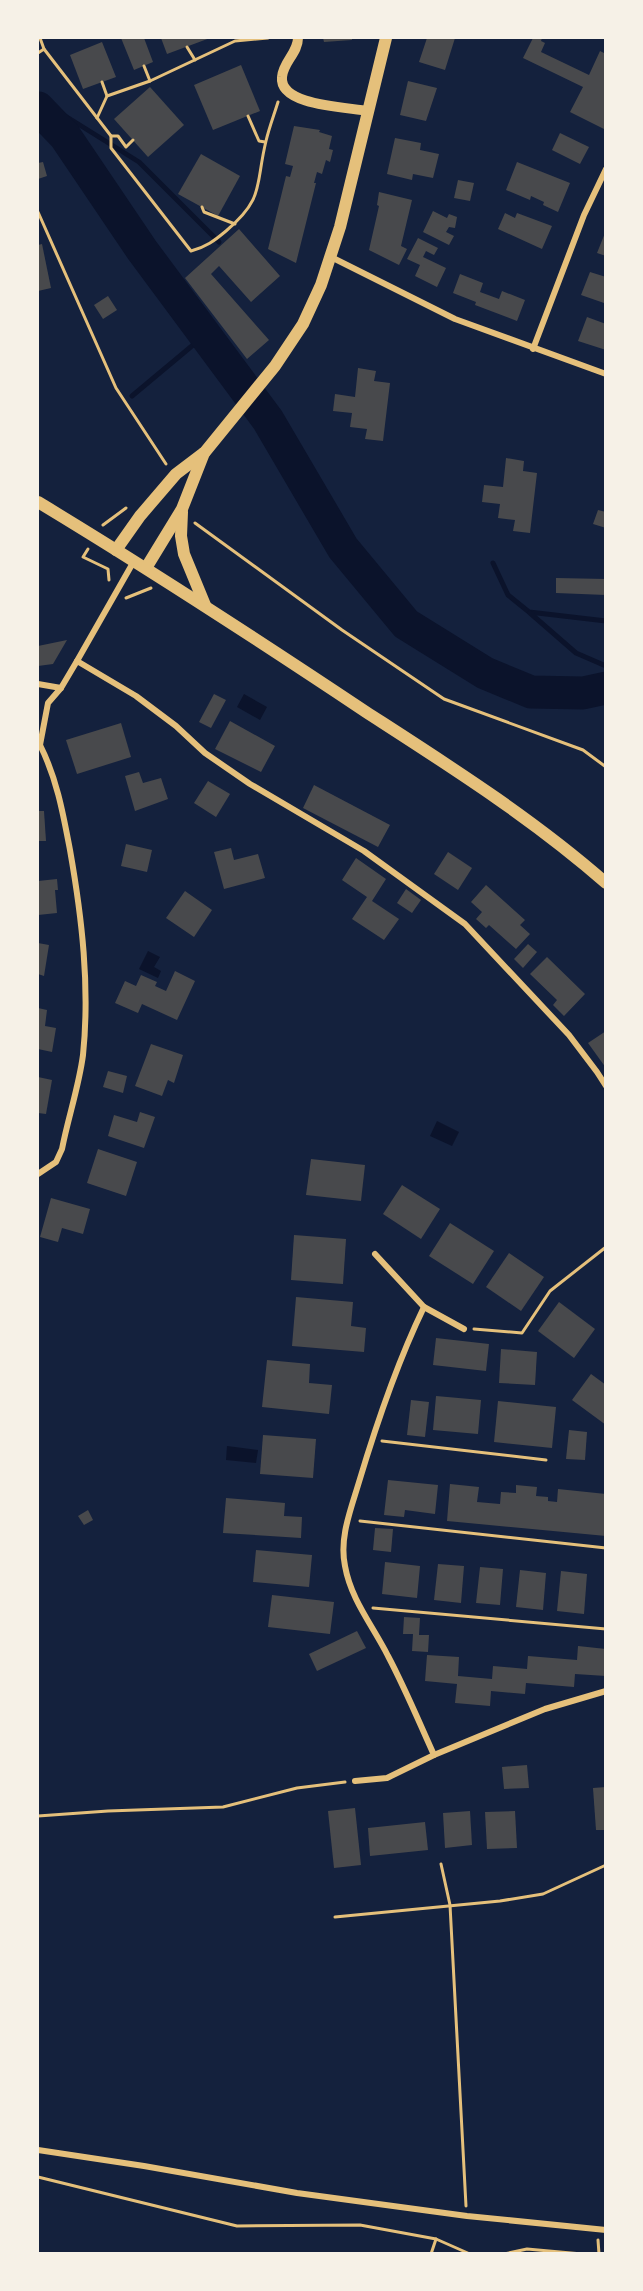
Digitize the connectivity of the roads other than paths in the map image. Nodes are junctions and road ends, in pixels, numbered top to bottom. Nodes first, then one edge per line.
1 (298, 38) edge
2 (386, 38) edge
3 (368, 111) junction
4 (606, 170) edge
5 (330, 257) junction
6 (533, 349) junction
7 (606, 374) edge
8 (205, 452) junction
9 (38, 502) edge
10 (182, 509) junction
11 (116, 550) junction
12 (134, 561) junction
13 (146, 568) junction
14 (205, 605) junction
15 (77, 661) junction
16 (38, 684) edge
17 (61, 688) junction
18 (39, 746) edge
19 (606, 883) edge
20 (606, 1086) edge
21 (38, 1174) edge
22 (375, 1254) dead end
23 (424, 1307) junction
24 (464, 1329) road end
25 (606, 1691) edge
26 (434, 1755) junction
27 (355, 1781) road end
28 (38, 2150) edge
29 (606, 2230) edge

1 - 3 street
2 - 3 main road
3 - 5 main road
4 - 6 street
5 - 6 street
5 - 8 main road
6 - 7 street
8 - 10 main road
8 - 11 main road
9 - 11 main road
10 - 13 main road
10 - 14 main road
11 - 12 main road
12 - 13 main road
12 - 15 street
13 - 14 main road
14 - 19 main road
15 - 17 street
15 - 20 street
16 - 17 street
17 - 18 street
18 - 21 street
22 - 23 street
23 - 24 street
23 - 26 street
25 - 26 street
26 - 27 street
28 - 29 street

